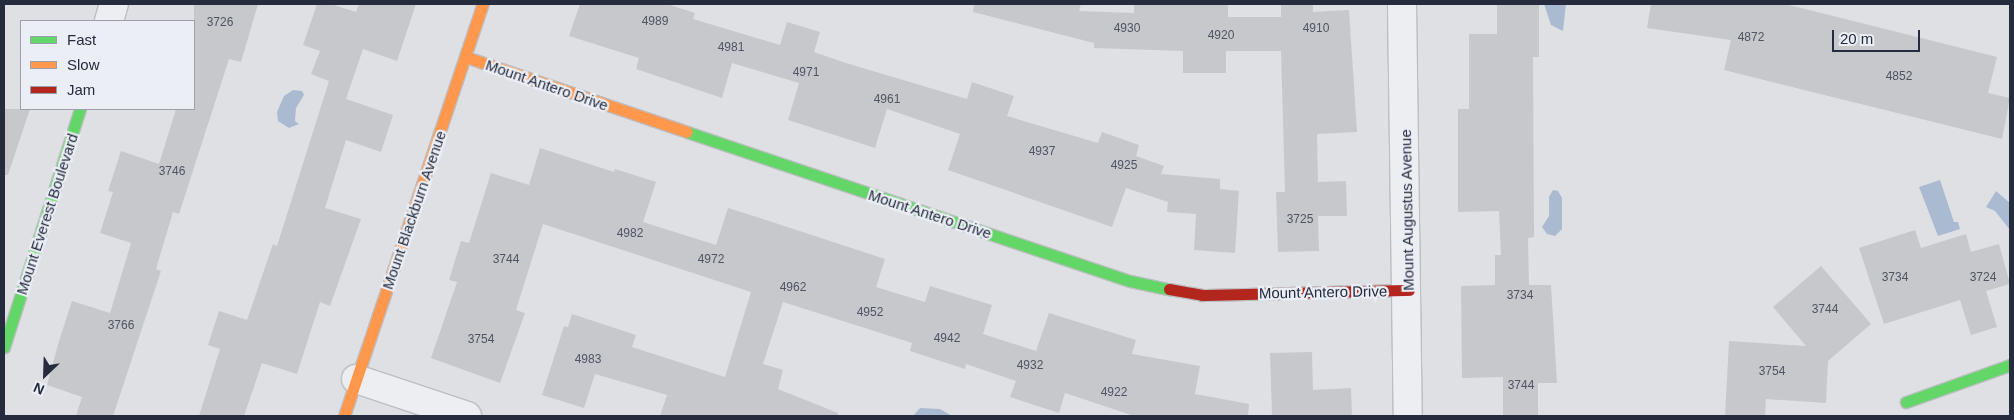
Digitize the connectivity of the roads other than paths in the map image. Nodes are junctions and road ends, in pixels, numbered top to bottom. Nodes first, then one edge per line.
1 (114, 4) edge
2 (483, 4) edge
3 (1402, 4) edge
4 (108, 20) edge
5 (466, 57) junction
6 (80, 110) edge
7 (1409, 290) junction
8 (4, 347) edge
9 (2010, 365) edge
10 (356, 379) junction
11 (1906, 402) dead end
12 (344, 416) edge
13 (467, 416) edge
14 (1408, 416) edge

1 - 4 street
2 - 5 street, Mount Blackburn Avenue
3 - 7 street, Mount Augustus Avenue
5 - 7 street, Mount Antero Drive
5 - 10 street, Mount Blackburn Avenue
6 - 8 street, Mount Everest Boulevard
7 - 14 street, Mount Augustus Avenue
9 - 11 street
10 - 12 street, Mount Blackburn Avenue
10 - 13 street

